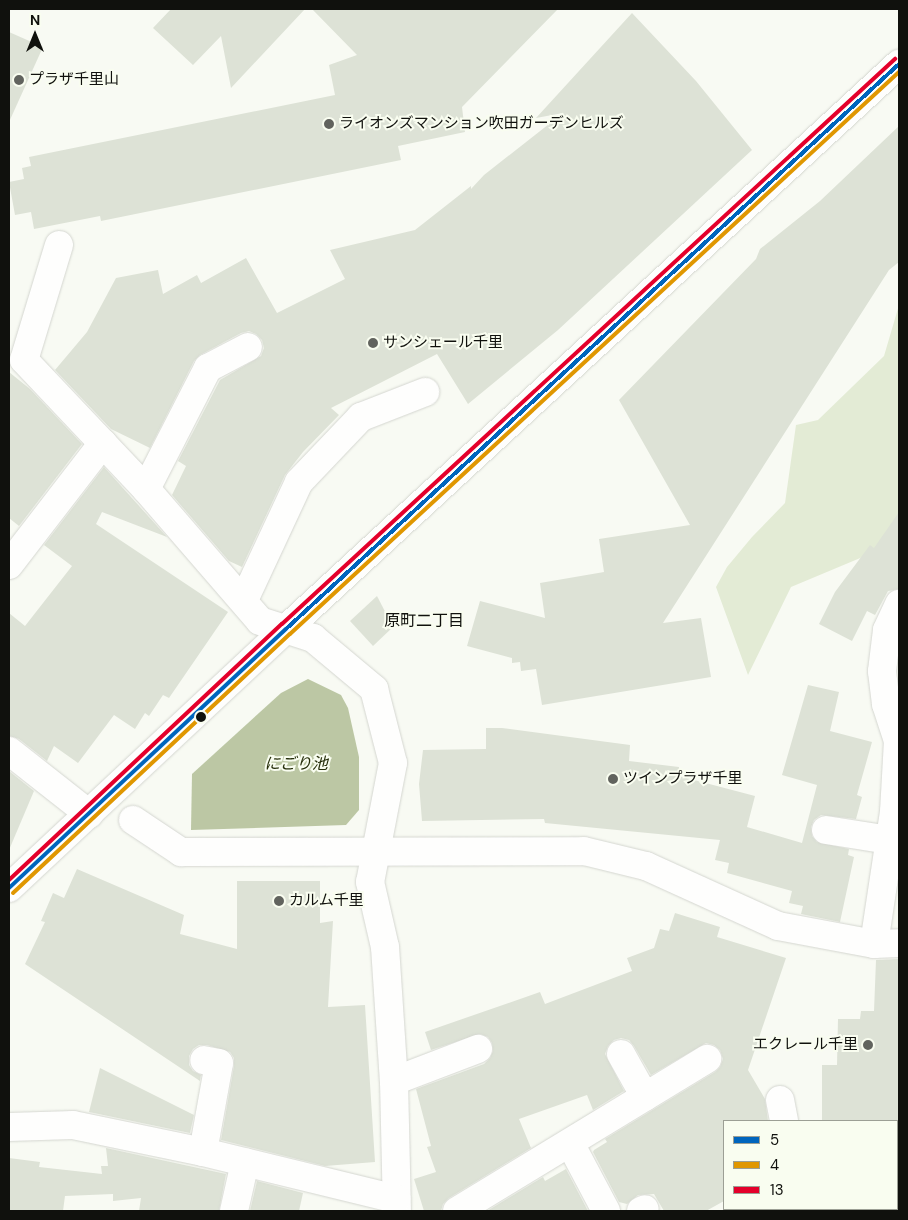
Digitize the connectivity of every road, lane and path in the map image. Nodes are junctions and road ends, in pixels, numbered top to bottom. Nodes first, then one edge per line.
1 (899, 64) edge
2 (59, 245) dead end
3 (248, 348) dead end
4 (425, 392) dead end
5 (104, 443) junction
6 (146, 489) junction
7 (9, 565) edge
8 (244, 600) junction
9 (899, 604) edge
10 (286, 629) junction
11 (9, 751) edge
12 (89, 814) junction
13 (133, 820) dead end
14 (826, 830) dead end
15 (890, 840) junction
16 (376, 851) junction
17 (9, 888) edge
18 (887, 943) edge
19 (478, 1049) dead end
20 (621, 1054) dead end
21 (706, 1059) dead end
22 (204, 1060) dead end
23 (394, 1081) junction
24 (646, 1097) junction
25 (9, 1127) edge
26 (570, 1143) junction
27 (203, 1152) junction
28 (244, 1162) junction
29 (396, 1205) edge
30 (234, 1211) edge
31 (457, 1211) edge
32 (606, 1211) edge

1 - 10 street
2 - 5 street
3 - 6 street
4 - 8 street
5 - 6 street
5 - 7 street
6 - 8 street
8 - 10 street
9 - 15 street
10 - 12 street
10 - 16 street
11 - 12 street
12 - 17 street
13 - 16 street
14 - 15 street
15 - 18 street
16 - 18 street
16 - 23 street
19 - 23 street
20 - 24 street
21 - 24 street
22 - 27 street
23 - 29 street
24 - 26 street
25 - 27 street
26 - 31 street
26 - 32 street
27 - 28 street
28 - 29 street
28 - 30 street

